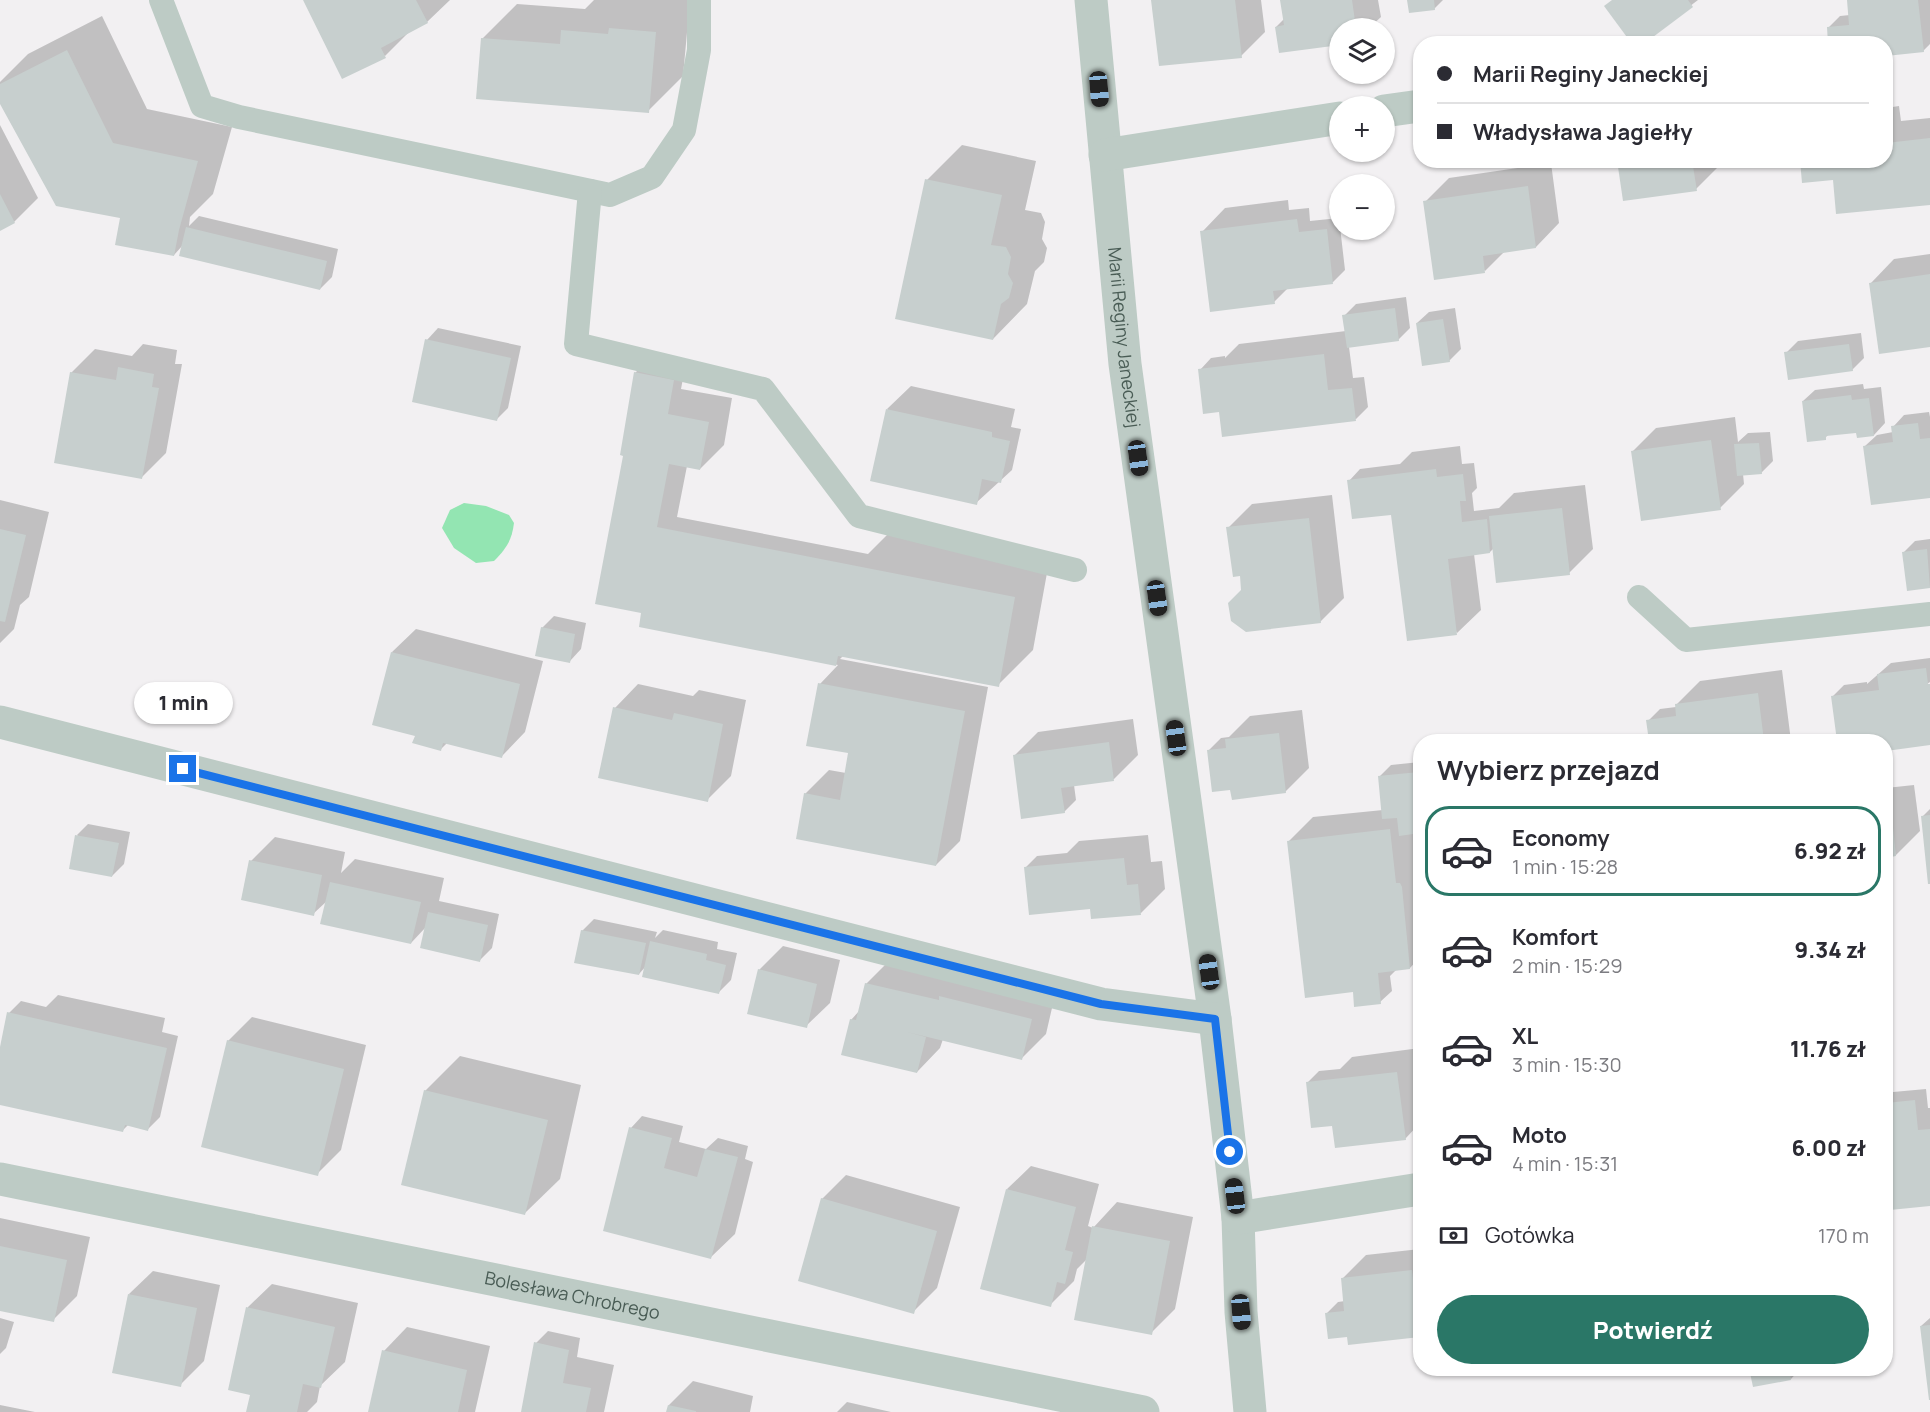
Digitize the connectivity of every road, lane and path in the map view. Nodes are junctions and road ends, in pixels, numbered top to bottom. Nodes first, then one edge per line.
1 (161, 0) edge
2 (699, 0) edge
3 (1091, 0) edge
4 (1413, 107) edge
5 (1395, 109) edge
6 (1329, 120) edge
7 (1105, 155) junction
8 (590, 191) junction
9 (1075, 570) dead end
10 (1639, 597) dead end
11 (1930, 614) edge
12 (0, 722) edge
13 (1215, 1019) junction
14 (0, 1179) edge
15 (1413, 1190) edge
16 (1238, 1218) junction
17 (1143, 1412) edge
18 (1250, 1412) edge

1 - 8 lane
2 - 8 lane
3 - 7 street, Marii Reginy Janeckiej
4 - 5 street
6 - 7 street
7 - 13 street, Marii Reginy Janeckiej
8 - 9 lane
10 - 11 lane
12 - 13 street
13 - 16 street, Marii Reginy Janeckiej
14 - 17 street, Bolesława Chrobrego
15 - 16 street
16 - 18 street, Marii Reginy Janeckiej

